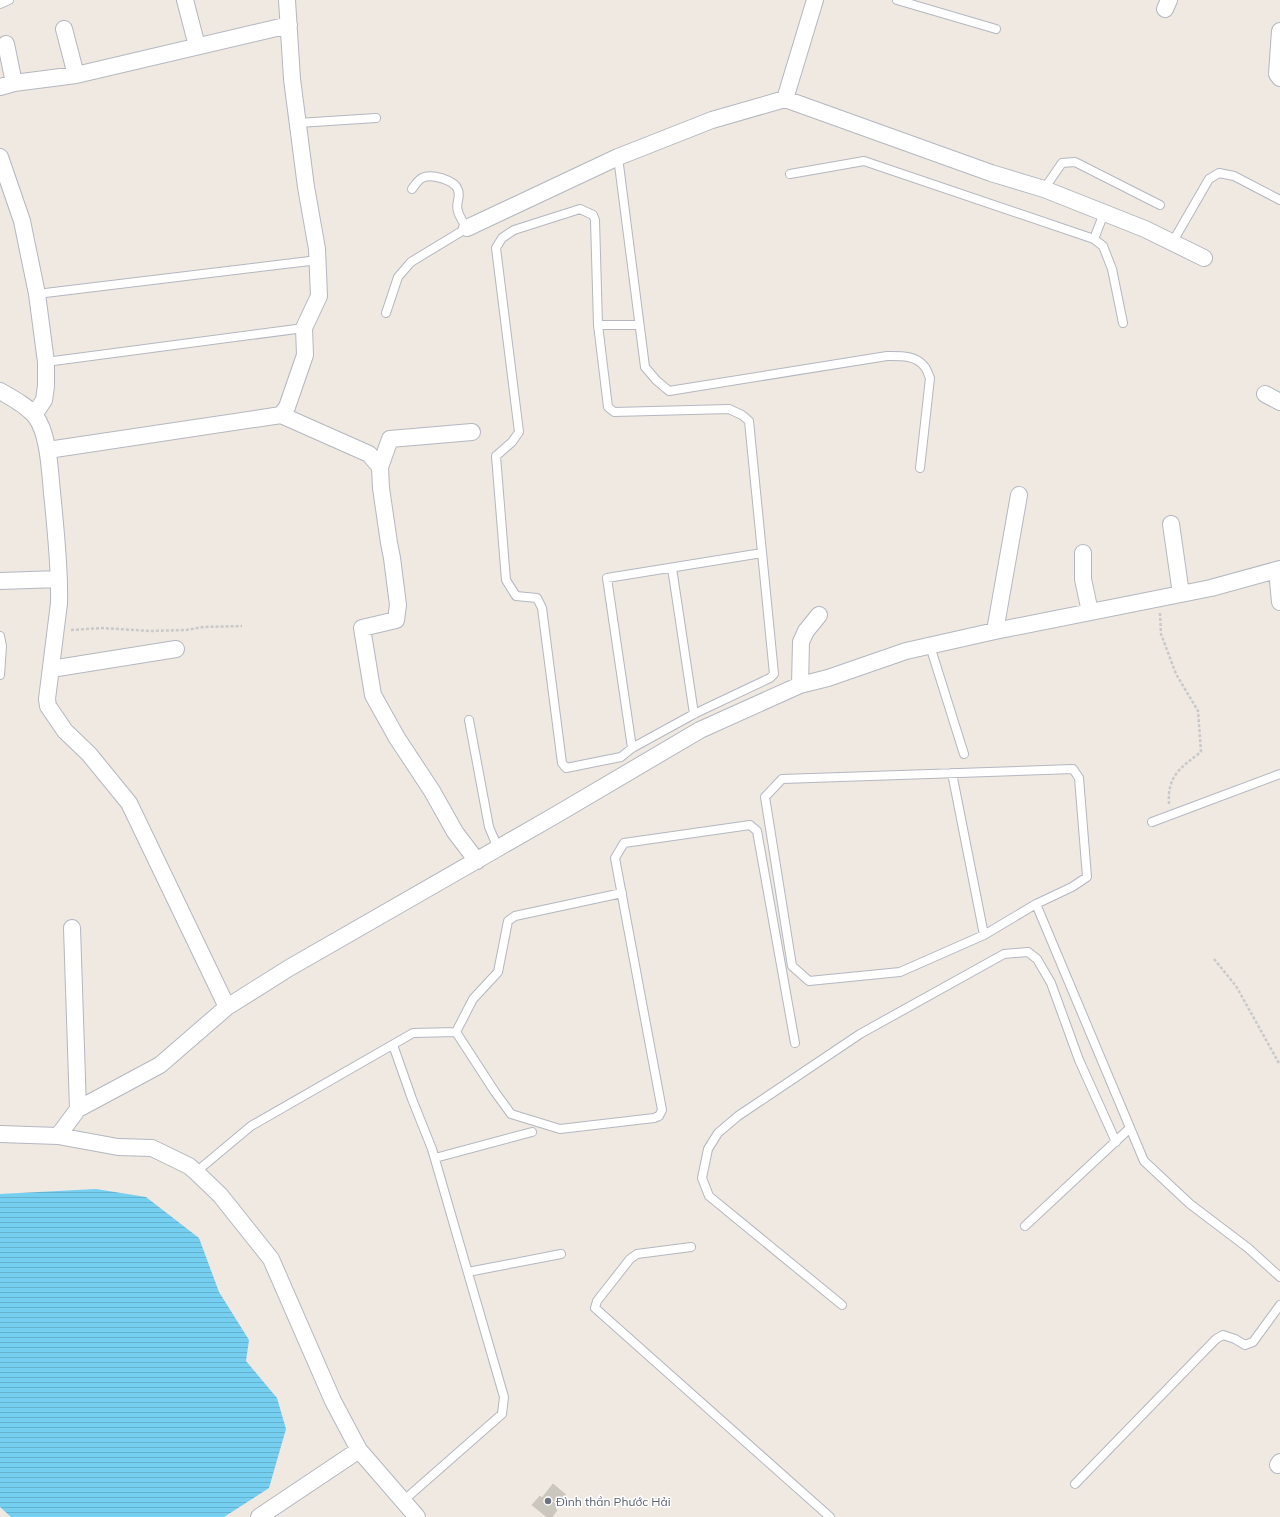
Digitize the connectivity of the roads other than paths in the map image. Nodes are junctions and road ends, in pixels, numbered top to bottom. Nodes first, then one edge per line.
1 (10, 0) edge
2 (185, 0) edge
3 (287, 0) edge
4 (815, 0) edge
5 (897, 0) edge
6 (0, 4) edge
7 (289, 24) junction
8 (64, 29) dead end
9 (996, 29) dead end
10 (1280, 31) edge
11 (6, 44) dead end
12 (197, 46) junction
13 (76, 75) junction
14 (1280, 78) edge
15 (7, 85) edge
16 (785, 99) junction
17 (376, 118) dead end
18 (298, 123) junction
19 (0, 157) edge
20 (618, 157) junction
21 (790, 174) dead end
22 (412, 189) dead end
23 (1044, 189) junction
24 (1280, 200) edge
25 (1160, 205) dead end
26 (1104, 213) junction
27 (467, 228) junction
28 (1094, 240) junction
29 (1172, 243) junction
30 (1204, 258) dead end
31 (318, 260) junction
32 (36, 294) junction
33 (386, 313) dead end
34 (1123, 323) dead end
35 (598, 325) junction
36 (639, 325) junction
37 (304, 328) junction
38 (46, 362) junction
39 (0, 391) edge
40 (1265, 394) dead end
41 (1280, 402) edge
42 (34, 415) junction
43 (281, 415) junction
44 (472, 432) dead end
45 (48, 450) junction
46 (380, 467) junction
47 (920, 468) dead end
48 (1019, 494) dead end
49 (1171, 524) dead end
50 (762, 553) junction
51 (1083, 553) dead end
52 (672, 568) junction
53 (1278, 569) edge
54 (59, 578) junction
55 (0, 581) edge
56 (1181, 594) junction
57 (1280, 602) edge
58 (1090, 612) junction
59 (819, 615) dead end
60 (995, 631) junction
61 (0, 636) edge
62 (930, 646) junction
63 (176, 649) dead end
64 (51, 669) junction
65 (0, 675) edge
66 (800, 685) junction
67 (694, 714) junction
68 (469, 720) dead end
69 (632, 748) junction
70 (964, 754) dead end
71 (952, 773) junction
72 (1280, 774) edge
73 (1152, 822) dead end
74 (498, 848) junction
75 (477, 861) junction
76 (622, 893) junction
77 (1036, 904) junction
78 (72, 928) dead end
79 (984, 935) junction
80 (227, 1007) junction
81 (456, 1032) junction
82 (795, 1044) dead end
83 (393, 1045) junction
84 (78, 1109) junction
85 (1130, 1128) junction
86 (532, 1132) dead end
87 (0, 1134) edge
88 (58, 1136) junction
89 (1116, 1142) junction
90 (435, 1158) junction
91 (196, 1172) junction
92 (1025, 1226) dead end
93 (691, 1247) dead end
94 (561, 1254) dead end
95 (468, 1272) junction
96 (1280, 1277) edge
97 (842, 1305) dead end
98 (1280, 1305) edge
99 (359, 1450) junction
100 (1075, 1484) dead end
101 (403, 1501) junction
102 (259, 1517) edge
103 (417, 1517) edge
104 (830, 1517) edge

1 - 6 lane
2 - 12 street
3 - 7 street
4 - 16 street
5 - 9 lane
7 - 12 street
7 - 18 street
8 - 13 street
10 - 14 street
11 - 15 street
12 - 13 street
13 - 15 street
16 - 20 street
16 - 23 street
17 - 18 lane
18 - 31 street
19 - 32 street
20 - 27 street
20 - 36 lane
21 - 28 lane
22 - 27 lane
23 - 25 lane
23 - 26 street
24 - 29 lane
26 - 28 lane
26 - 29 street
27 - 33 lane
28 - 34 lane
29 - 30 street
31 - 32 lane
31 - 37 street
32 - 38 street
35 - 36 lane
35 - 50 lane
35 - 69 lane
36 - 47 lane
37 - 38 lane
37 - 43 street
38 - 42 street
39 - 42 street
40 - 41 street
42 - 45 street
43 - 45 street
43 - 46 street
44 - 46 street
45 - 54 street
46 - 75 street
48 - 60 street
49 - 56 street
50 - 52 lane
50 - 67 lane
51 - 58 street
52 - 67 lane
52 - 69 lane
53 - 56 street
53 - 57 street
54 - 55 street
54 - 64 street
56 - 58 street
58 - 60 street
59 - 66 street
60 - 62 street
61 - 65 lane
62 - 66 street
62 - 70 lane
63 - 64 street
64 - 80 street
66 - 74 street
67 - 69 lane
68 - 74 lane
71 - 77 lane
71 - 79 lane
71 - 79 lane
72 - 73 lane
74 - 75 street
75 - 80 street
76 - 81 lane
76 - 81 lane
76 - 82 lane
77 - 79 lane
77 - 85 lane
78 - 84 street
80 - 84 street
81 - 83 lane
83 - 90 lane
83 - 91 lane
84 - 88 street
85 - 89 lane
85 - 96 lane
86 - 90 lane
87 - 88 street
88 - 91 street
89 - 92 lane
89 - 97 lane
90 - 95 lane
91 - 99 street
93 - 104 lane
94 - 95 lane
95 - 101 lane
98 - 100 lane
99 - 101 street
99 - 102 street
101 - 103 street

